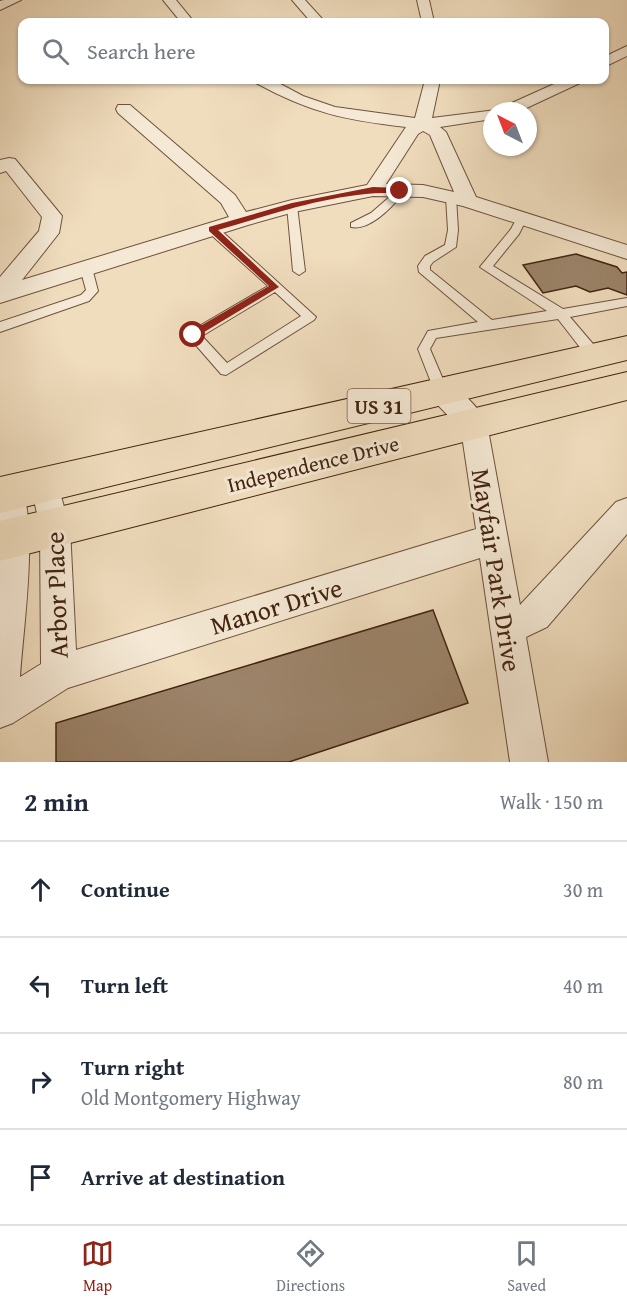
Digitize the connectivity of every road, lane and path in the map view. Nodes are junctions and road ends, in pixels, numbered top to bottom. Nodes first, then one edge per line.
1 (15, 0) edge
2 (169, 0) edge
3 (298, 0) edge
4 (423, 0) edge
5 (0, 6) edge
6 (185, 18) edge
7 (314, 18) edge
8 (427, 18) edge
9 (627, 50) edge
10 (609, 60) edge
11 (269, 84) edge
12 (431, 84) edge
13 (566, 84) edge
14 (529, 102) edge
15 (124, 109) dead end
16 (483, 115) edge
17 (422, 124) junction
18 (0, 167) edge
19 (373, 190) junction
20 (400, 191) junction
21 (460, 199) junction
22 (292, 206) junction
23 (522, 218) junction
24 (241, 220) junction
25 (355, 225) dead end
26 (212, 229) junction
27 (627, 252) edge
28 (86, 268) junction
29 (299, 271) dead end
30 (275, 287) junction
31 (0, 293) edge
32 (627, 302) edge
33 (561, 315) junction
34 (490, 325) junction
35 (0, 327) edge
36 (627, 348) edge
37 (594, 355) junction
38 (627, 386) edge
39 (441, 391) junction
40 (474, 424) junction
41 (18, 491) edge
42 (627, 512) edge
43 (55, 528) junction
44 (7, 540) edge
45 (492, 540) junction
46 (506, 630) junction
47 (59, 673) junction
48 (0, 710) edge
49 (529, 762) edge

1 - 5 street
2 - 6 street
3 - 7 street
4 - 8 street
9 - 10 street
11 - 17 street
12 - 17 street
13 - 14 street
15 - 24 street
16 - 17 street
17 - 19 street
17 - 21 street
18 - 31 street
19 - 20 street
19 - 22 street
20 - 21 street
20 - 25 lane
21 - 23 street
21 - 34 lane
22 - 24 street
22 - 29 lane
23 - 27 street
23 - 33 lane
24 - 26 street
26 - 28 street
26 - 30 lane
28 - 31 street
28 - 35 lane
30 - 30 lane
32 - 33 lane
33 - 34 lane
33 - 37 lane
34 - 39 lane
36 - 37 main road, Independence Drive / US 31
37 - 39 main road, Independence Drive / US 31
38 - 40 main road, Independence Drive / US 31
39 - 40 street
39 - 41 main road, Independence Drive / US 31
40 - 43 main road, Independence Drive / US 31
40 - 45 street, Mayfair Park Drive
41 - 43 street, Arbor Place
41 - 44 street
42 - 46 street
43 - 44 main road, Independence Drive / US 31
43 - 47 street, Arbor Place
44 - 48 street
45 - 46 street, Mayfair Park Drive
45 - 47 street, Manor Drive
46 - 49 street, Mayfair Park Drive
47 - 48 street, Arbor Place

